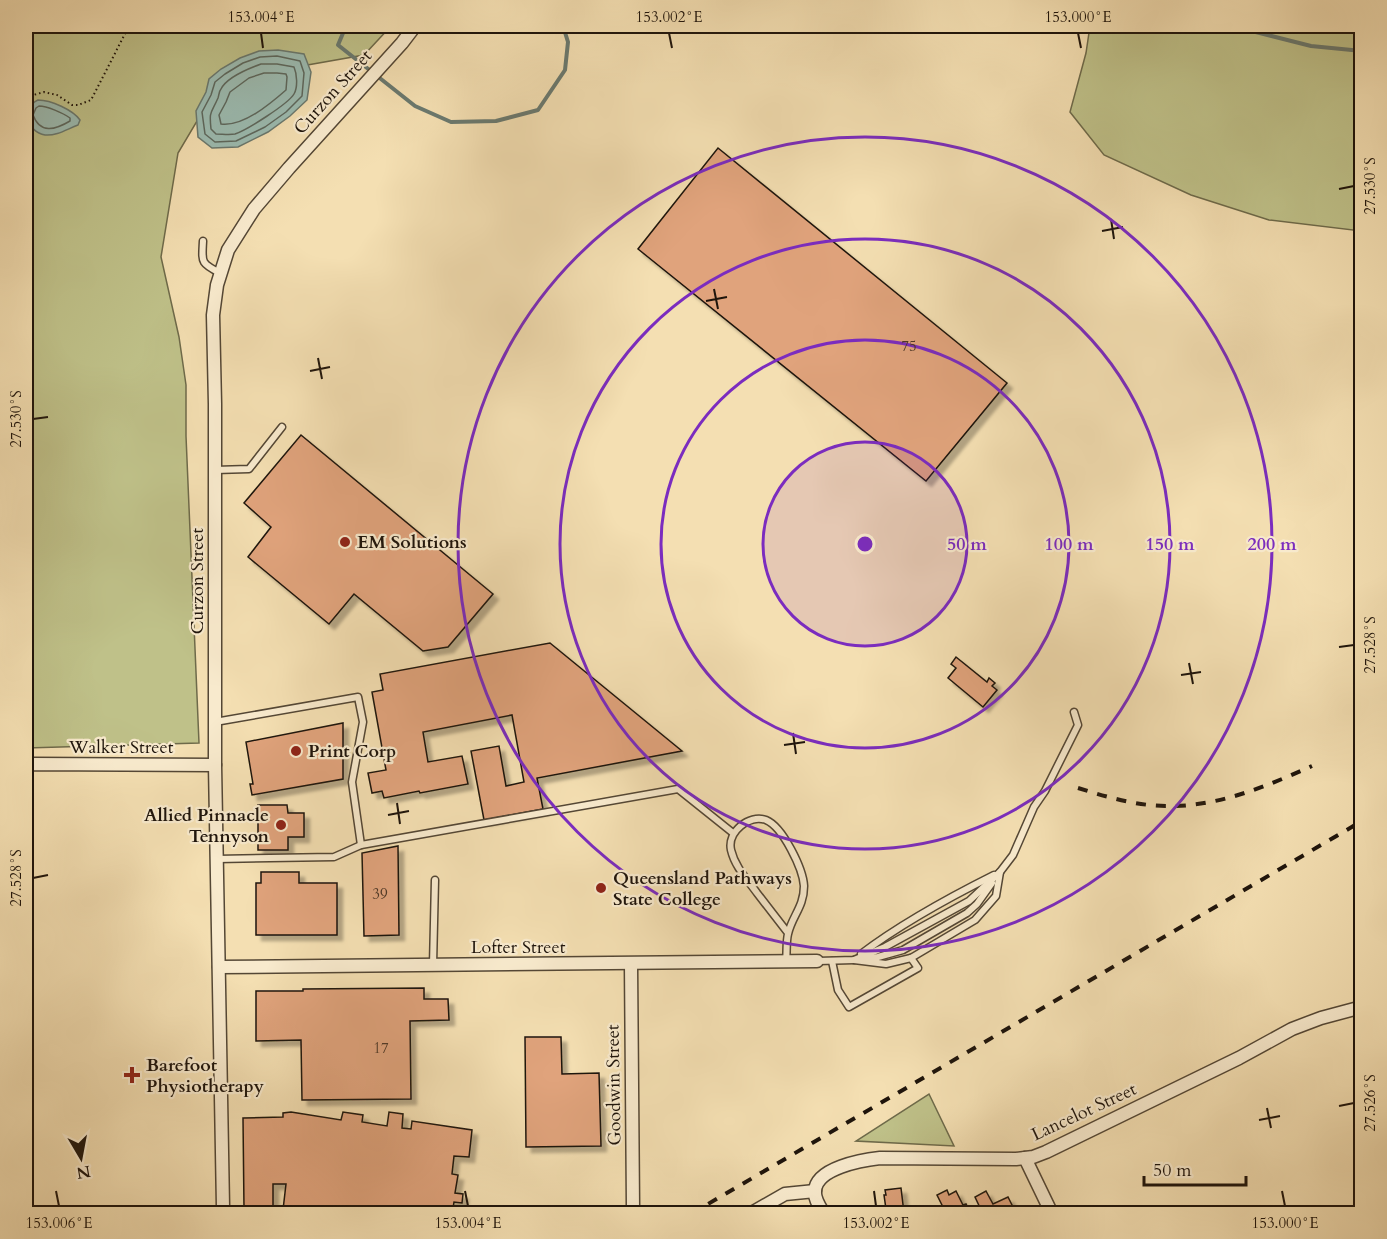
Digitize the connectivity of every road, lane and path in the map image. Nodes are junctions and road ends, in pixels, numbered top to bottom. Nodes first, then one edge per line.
1 (129, 26) edge
2 (415, 26) edge
3 (26, 97) edge
4 (203, 241) dead end
5 (221, 273) junction
6 (282, 427) dead end
7 (215, 470) junction
8 (1074, 712) dead end
9 (215, 722) junction
10 (26, 765) edge
11 (215, 765) junction
12 (733, 833) junction
13 (361, 845) junction
14 (217, 859) junction
15 (1000, 872) junction
16 (435, 880) dead end
17 (788, 933) junction
18 (911, 958) junction
19 (854, 960) junction
20 (817, 961) joint
21 (832, 961) junction
22 (786, 962) junction
23 (631, 964) junction
24 (433, 965) junction
25 (219, 967) junction
26 (1362, 1007) edge
27 (1025, 1158) junction
28 (815, 1191) junction
29 (648, 1206) dead end
30 (633, 1207) dead end
31 (222, 1211) edge
32 (653, 1214) edge
33 (750, 1214) edge
34 (824, 1214) edge
35 (1052, 1214) edge

1 - 3 path
2 - 5 street, Curzon Street
4 - 5 lane
5 - 7 street, Curzon Street
6 - 7 lane
7 - 9 street, Curzon Street
8 - 15 lane
9 - 11 street, Curzon Street
9 - 13 lane
10 - 11 street, Walker Street
11 - 14 street, Curzon Street
12 - 13 lane
12 - 17 lane
12 - 17 lane
13 - 14 lane
14 - 25 street, Curzon Street
15 - 18 lane
15 - 19 lane
15 - 19 lane
15 - 19 lane
16 - 24 lane
17 - 22 lane
18 - 19 lane
18 - 21 lane
19 - 21 lane
20 - 21 lane
20 - 22 street, Lofter Street
22 - 23 street, Lofter Street
23 - 24 street, Lofter Street
23 - 30 street, Goodwin Street
24 - 25 street, Lofter Street
25 - 31 street, Curzon Street
26 - 27 street, Lancelot Street
27 - 28 street, Lancelot Street
27 - 35 street
28 - 33 street
28 - 34 street
29 - 32 path

